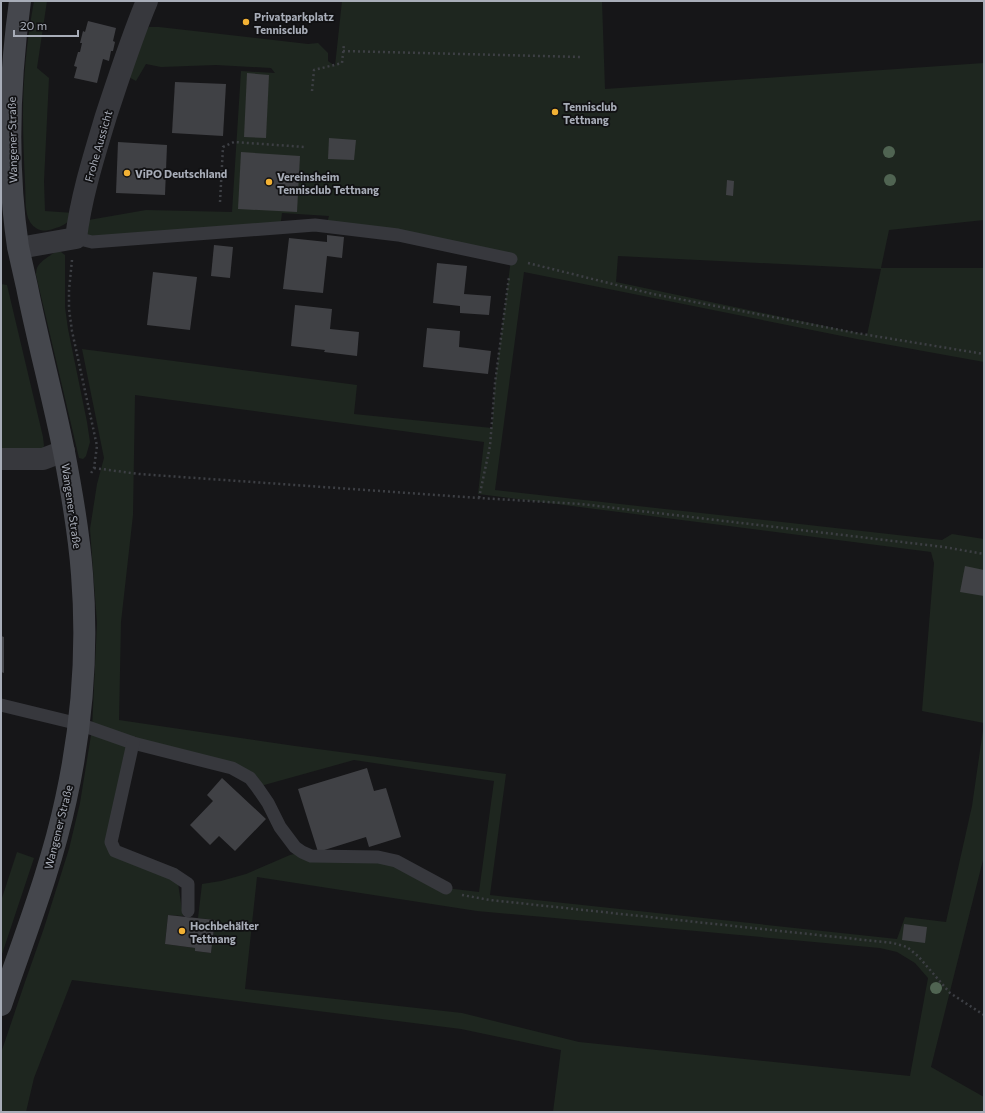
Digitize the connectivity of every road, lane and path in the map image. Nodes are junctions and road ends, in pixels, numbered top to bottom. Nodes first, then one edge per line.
1 (20, 1) edge
2 (147, 1) edge
3 (344, 44) dead end
4 (343, 51) junction
5 (581, 58) dead end
6 (312, 91) dead end
7 (305, 147) dead end
8 (220, 202) dead end
9 (76, 238) junction
10 (19, 248) junction
11 (511, 259) junction
12 (984, 354) edge
13 (64, 451) junction
14 (1, 459) edge
15 (94, 468) junction
16 (71, 488) junction
17 (479, 498) junction
18 (984, 554) edge
19 (1, 705) edge
20 (79, 724) junction
21 (133, 743) junction
22 (446, 888) joint
23 (188, 911) dead end
24 (1, 1005) edge
25 (984, 1015) edge

1 - 10 main road, Wangener Straße
2 - 9 street, Frohe Aussicht
3 - 4 path
4 - 5 path
4 - 6 path
7 - 8 path
9 - 10 street
9 - 11 lane
9 - 15 path
10 - 13 main road, Wangener Straße
11 - 12 path
11 - 17 path
13 - 14 street
13 - 16 main road, Wangener Straße
15 - 16 path
15 - 17 path
16 - 20 main road, Wangener Straße
17 - 18 path
19 - 20 lane
20 - 21 lane
20 - 24 main road, Wangener Straße
21 - 22 lane
21 - 23 lane
22 - 25 path

